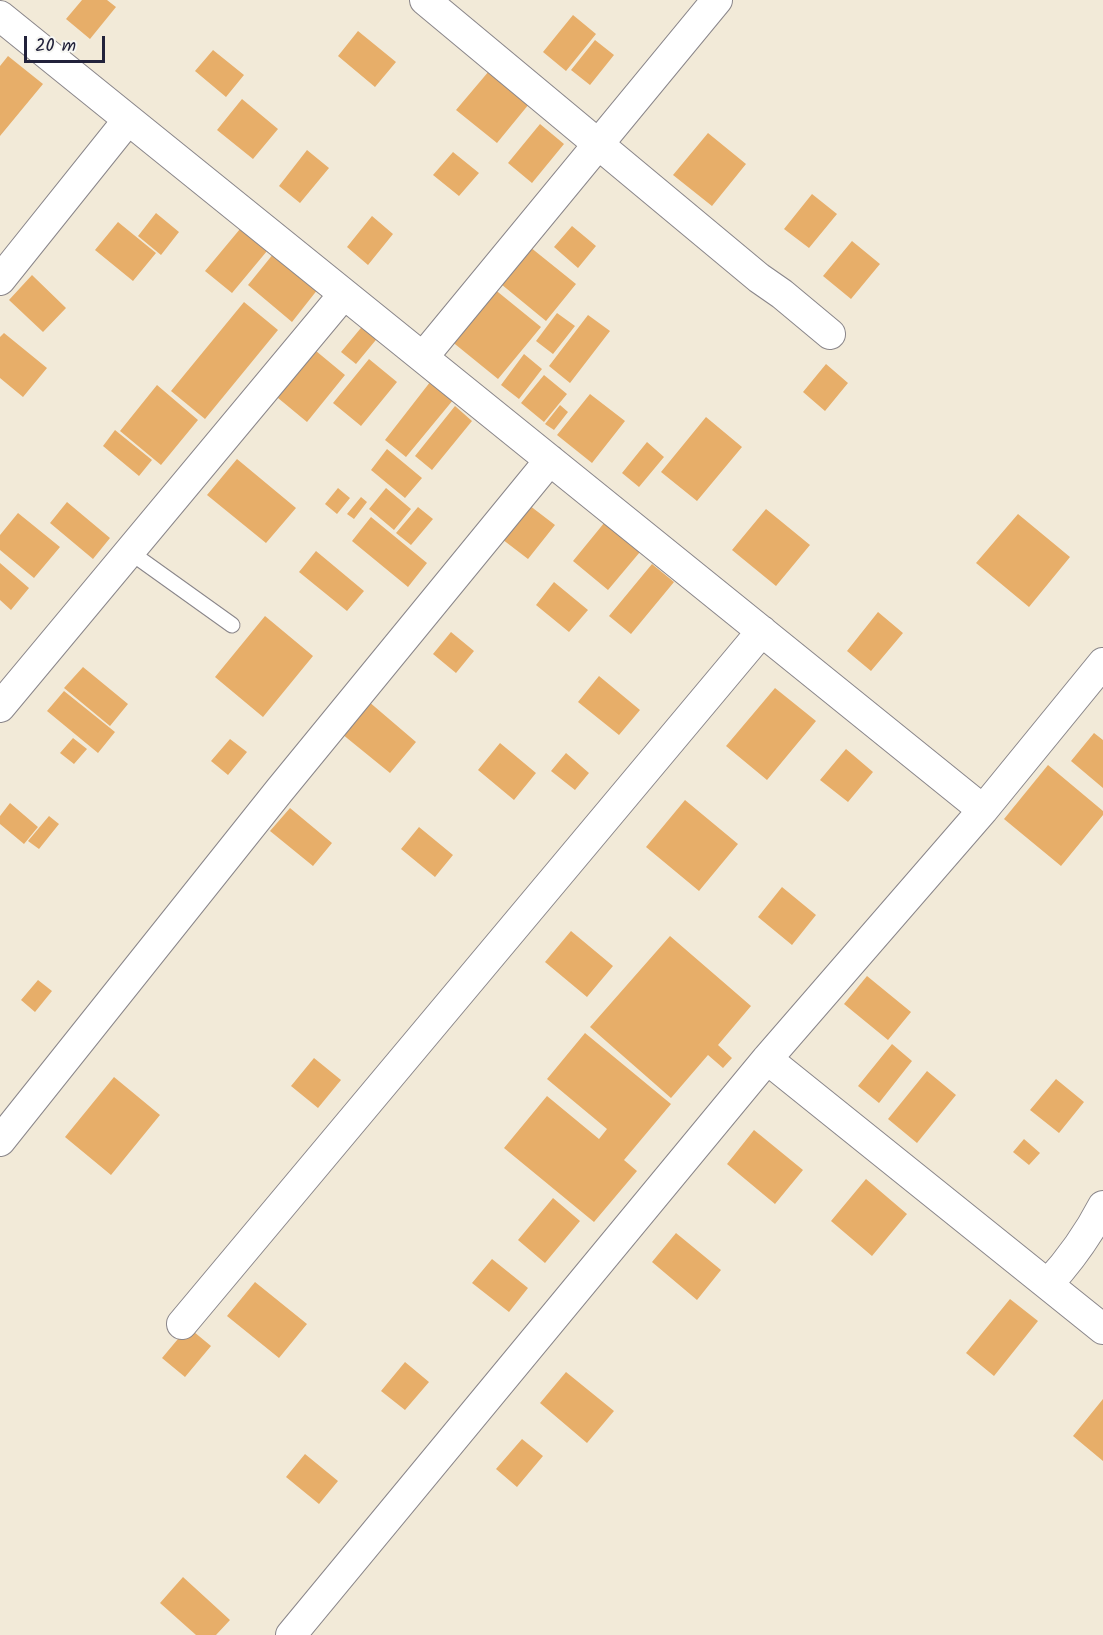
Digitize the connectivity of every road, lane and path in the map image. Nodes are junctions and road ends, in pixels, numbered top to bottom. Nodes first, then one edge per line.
1 (425, 0) edge
2 (717, 0) edge
3 (0, 16) edge
4 (128, 120) junction
5 (597, 144) junction
6 (0, 280) edge
7 (344, 294) junction
8 (830, 334) dead end
9 (423, 357) junction
10 (550, 460) junction
11 (130, 552) junction
12 (232, 625) dead end
13 (762, 631) junction
14 (1103, 663) edge
15 (0, 706) edge
16 (984, 810) junction
17 (767, 1059) junction
18 (0, 1141) edge
19 (1103, 1206) edge
20 (1048, 1284) junction
21 (182, 1324) dead end
22 (1103, 1329) edge
23 (291, 1635) edge

1 - 5 street
2 - 5 street
3 - 4 street
4 - 6 street
4 - 7 street
5 - 8 street
5 - 9 street
7 - 9 street
7 - 11 street
9 - 10 street
10 - 13 street
10 - 18 street
11 - 12 lane
11 - 15 street
13 - 16 street
13 - 21 street
14 - 16 street
16 - 17 street
17 - 20 street
17 - 23 street
19 - 20 street
20 - 22 street

